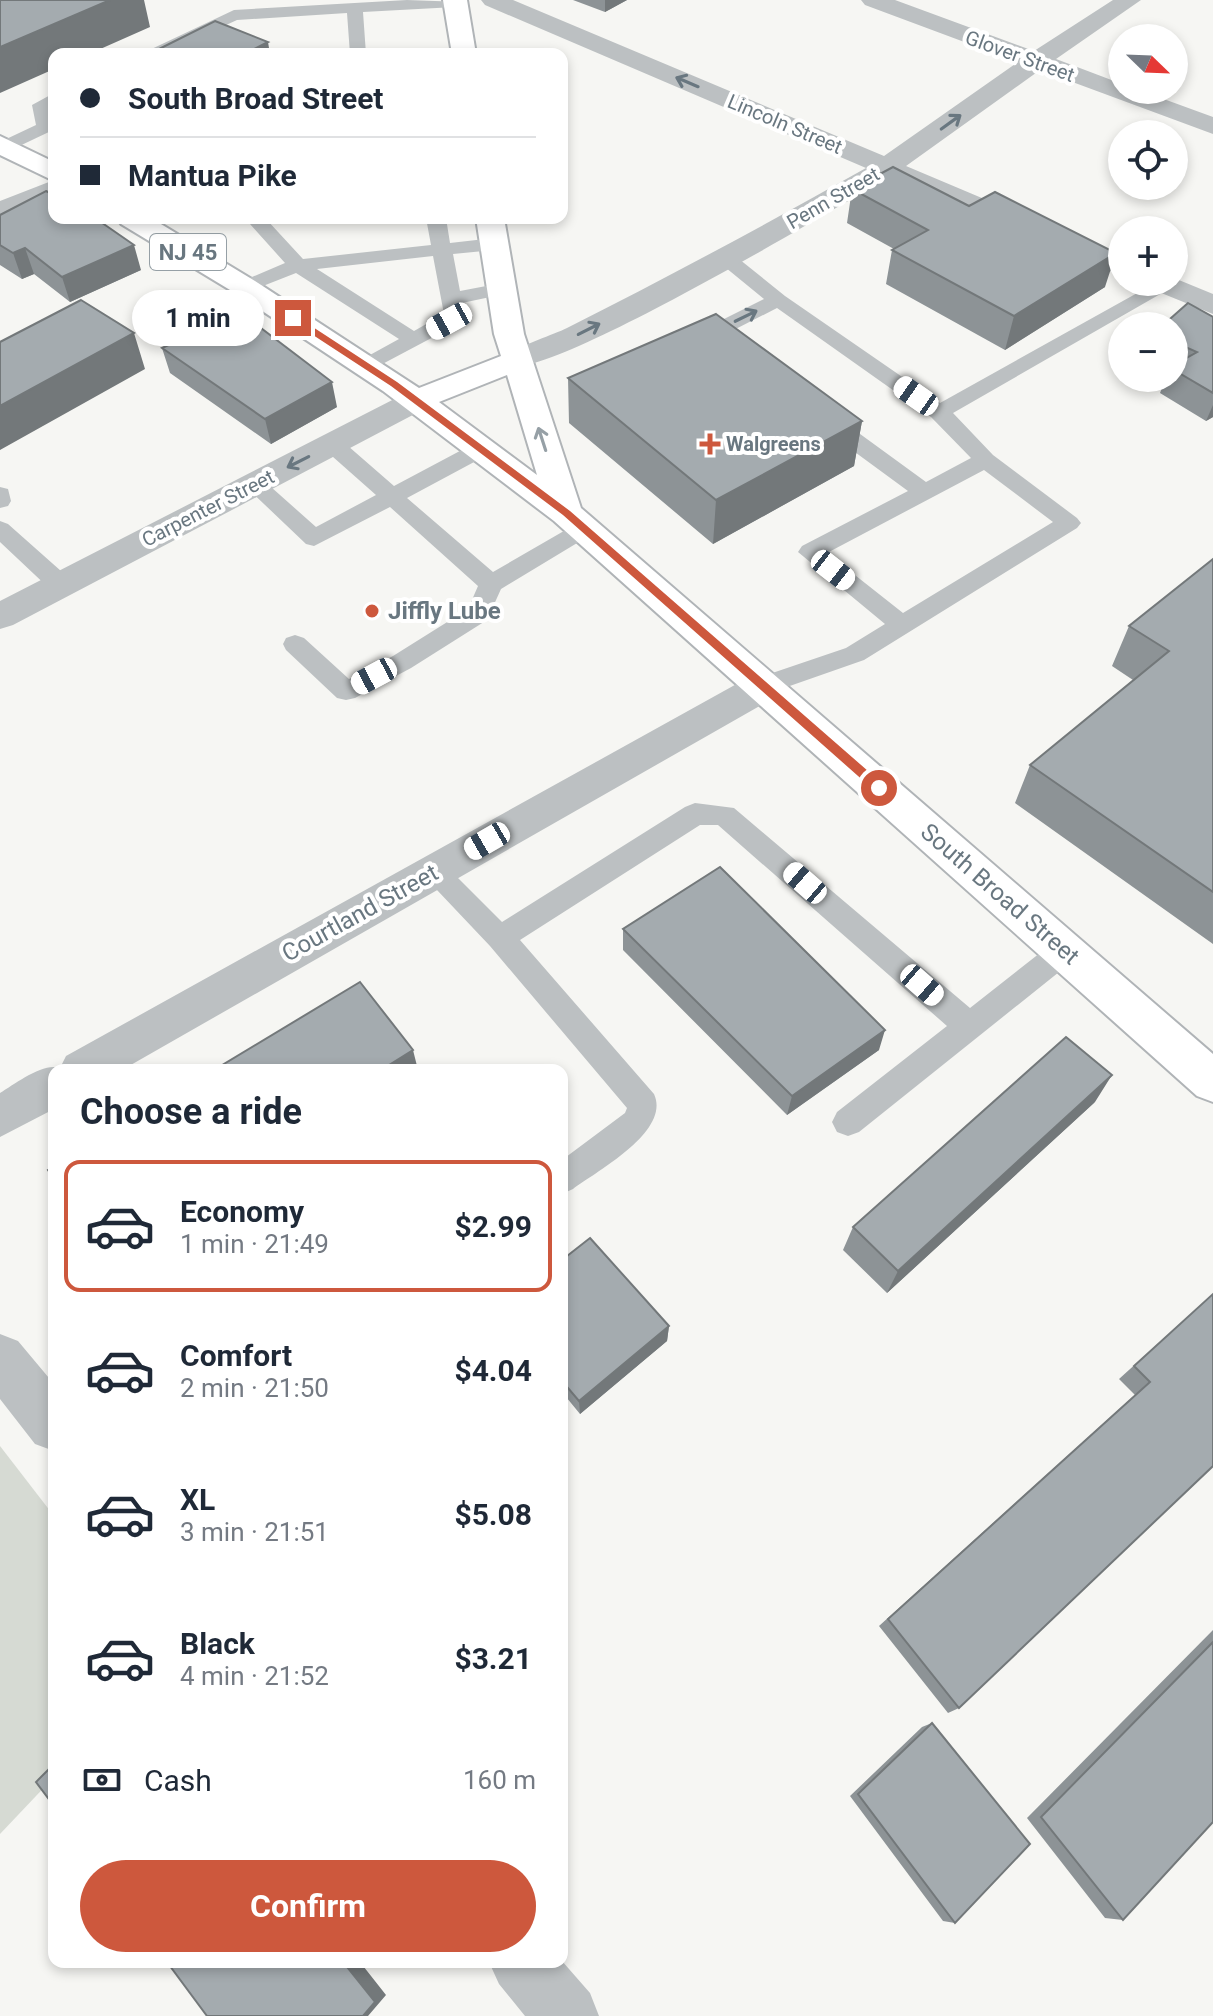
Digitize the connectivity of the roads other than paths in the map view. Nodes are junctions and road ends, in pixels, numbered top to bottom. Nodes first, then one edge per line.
1 (493, 0) edge
2 (873, 0) edge
3 (1129, 0) edge
4 (455, 1) edge
5 (355, 9) junction
6 (162, 48) edge
7 (358, 48) edge
8 (463, 48) edge
9 (1035, 62) junction
10 (48, 101) edge
11 (1213, 126) edge
12 (2, 145) edge
13 (887, 167) junction
14 (48, 170) edge
15 (48, 191) edge
16 (0, 211) edge
17 (141, 224) edge
18 (260, 224) dead end
19 (437, 224) edge
20 (492, 231) edge
21 (441, 249) junction
22 (727, 259) junction
23 (1108, 261) edge
24 (298, 265) junction
25 (245, 287) junction
26 (502, 289) junction
27 (1188, 295) edge
28 (1141, 296) edge
29 (449, 299) junction
30 (778, 300) junction
31 (1213, 305) edge
32 (414, 340) junction
33 (736, 356) edge
34 (517, 360) junction
35 (366, 365) junction
36 (417, 400) junction
37 (813, 411) edge
38 (939, 412) junction
39 (332, 444) junction
40 (481, 449) junction
41 (985, 460) junction
42 (254, 484) junction
43 (925, 492) junction
44 (0, 494) edge
45 (392, 496) junction
46 (0, 501) edge
47 (575, 521) junction
48 (0, 529) edge
49 (491, 584) junction
50 (61, 585) junction
51 (0, 616) edge
52 (901, 624) junction
53 (295, 644) dead end
54 (764, 686) junction
55 (433, 871) junction
56 (500, 938) junction
57 (1064, 951) junction
58 (969, 1026) junction
59 (1206, 1063) edge
60 (93, 1064) edge
61 (48, 1089) edge
62 (0, 1116) edge
63 (848, 1122) dead end
64 (568, 1174) edge
65 (0, 1359) edge
66 (48, 1418) edge
67 (526, 1968) edge
68 (567, 2016) edge

13 -> 1 street, Lincoln Street
2 - 9 street, Glover Street
3 - 9 street, Penn Street
4 - 5 lane
4 - 8 main road
5 - 6 lane
5 - 7 lane
9 - 11 street, Glover Street
13 -> 9 street, Penn Street
10 - 12 lane
12 - 14 main road
13 - 22 street, Penn Street
13 - 23 street, Lincoln Street
15 - 16 street
17 - 25 main road, NJ 45
18 - 24 lane
19 - 21 lane
20 - 21 lane
20 - 26 main road
21 - 24 lane
21 - 29 lane
22 - 30 lane
34 -> 22 street, Penn Street
24 - 25 lane
24 - 32 lane
25 - 35 main road, NJ 45
26 - 29 lane
26 - 34 main road
27 - 31 street
28 - 38 lane
29 - 32 lane
33 -> 30 lane
30 - 38 lane
32 - 35 lane
34 - 36 main road
47 -> 34 main road
35 - 36 main road, NJ 45
36 - 39 street, Carpenter Street
36 - 40 main road, South Broad Street / NJ 45
37 - 43 lane
38 - 41 lane
39 -> 42 street, Carpenter Street
39 - 45 lane
40 - 45 lane
40 - 47 main road, South Broad Street / NJ 45
41 - 43 lane
41 - 52 lane
42 - 45 lane
42 - 50 street, Carpenter Street
43 - 52 lane
44 - 46 lane
45 - 49 lane
47 - 49 lane
47 - 54 main road, South Broad Street / NJ 45
48 - 50 lane
49 - 53 lane
50 - 51 street, Carpenter Street
52 - 54 lane
54 - 55 street, Courtland Street
54 - 57 main road, South Broad Street / NJ 45
55 - 56 lane
55 - 60 street, Courtland Street
56 - 58 lane
56 - 64 lane
57 - 58 lane
57 - 59 main road, South Broad Street / NJ 45
58 - 63 lane
61 - 62 street
65 - 66 street
67 - 68 street

